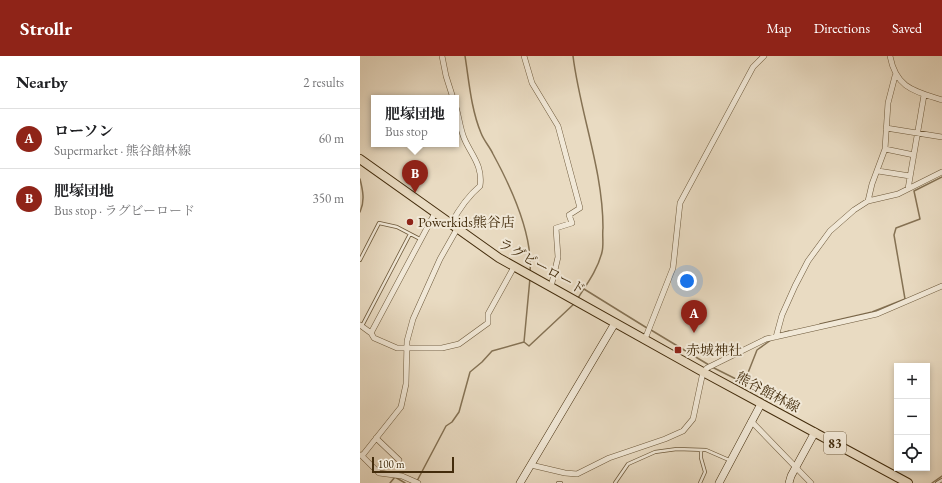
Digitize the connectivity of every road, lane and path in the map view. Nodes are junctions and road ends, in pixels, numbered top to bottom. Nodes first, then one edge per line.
1 (442, 56) edge
2 (524, 56) edge
3 (764, 56) edge
4 (890, 56) edge
5 (895, 76) junction
6 (452, 95) edge
7 (924, 95) junction
8 (942, 100) edge
9 (459, 119) edge
10 (886, 128) junction
11 (918, 133) junction
12 (942, 137) edge
13 (885, 149) junction
14 (914, 155) junction
15 (360, 159) edge
16 (878, 170) junction
17 (942, 172) edge
18 (910, 176) junction
19 (908, 189) junction
20 (868, 201) junction
21 (435, 213) junction
22 (454, 226) junction
23 (410, 234) junction
24 (421, 239) junction
25 (360, 260) edge
26 (514, 267) junction
27 (942, 286) edge
28 (551, 287) junction
29 (615, 323) junction
30 (361, 325) edge
31 (371, 333) junction
32 (647, 336) junction
33 (776, 337) junction
34 (406, 348) junction
35 (703, 372) junction
36 (761, 404) junction
37 (751, 421) junction
38 (814, 432) junction
39 (376, 438) junction
40 (701, 450) junction
41 (361, 455) edge
42 (399, 460) dead end
43 (730, 460) junction
44 (531, 465) junction
45 (796, 467) junction
46 (942, 480) edge
47 (418, 483) edge
48 (520, 483) edge
49 (615, 483) edge
50 (700, 483) edge
51 (719, 483) edge
52 (789, 483) edge
53 (811, 483) edge
54 (908, 483) edge
55 (937, 483) edge

1 - 6 street
2 - 28 street
3 - 32 street
4 - 5 street
5 - 7 street
5 - 10 street
7 - 8 street
7 - 11 street
9 - 22 street
10 - 11 street
10 - 13 street
11 - 12 street
11 - 14 street
13 - 14 street
13 - 16 street
14 - 18 street
15 - 21 main road, ラグビーロード / 83
16 - 18 street
16 - 20 street
17 - 19 street
18 - 19 street
19 - 20 street
20 - 33 street
21 - 22 main road, ラグビーロード / 83
21 - 24 street
22 - 26 main road, ラグビーロード / 83
22 - 34 street
23 - 24 lane
23 - 25 lane
23 - 30 lane
24 - 31 street
26 - 28 main road, ラグビーロード / 83
26 - 34 street
27 - 33 street
28 - 29 main road, ラグビーロード / 83
29 - 32 main road, 熊谷館林線 / 83
29 - 44 street
30 - 31 street
31 - 34 street
32 - 35 main road, 熊谷館林線 / 83
33 - 35 street
34 - 39 street
35 - 36 main road, 熊谷館林線 / 83
35 - 44 street
36 - 37 street
36 - 38 main road, 熊谷館林線 / 83
37 - 43 street
37 - 45 street
38 - 45 street
38 - 54 main road, 熊谷館林線 / 83
39 - 41 street
39 - 42 street
40 - 43 lane
40 - 49 lane
40 - 50 lane
41 - 47 street
43 - 51 street
44 - 48 street
45 - 52 street
45 - 53 street
46 - 55 lane

